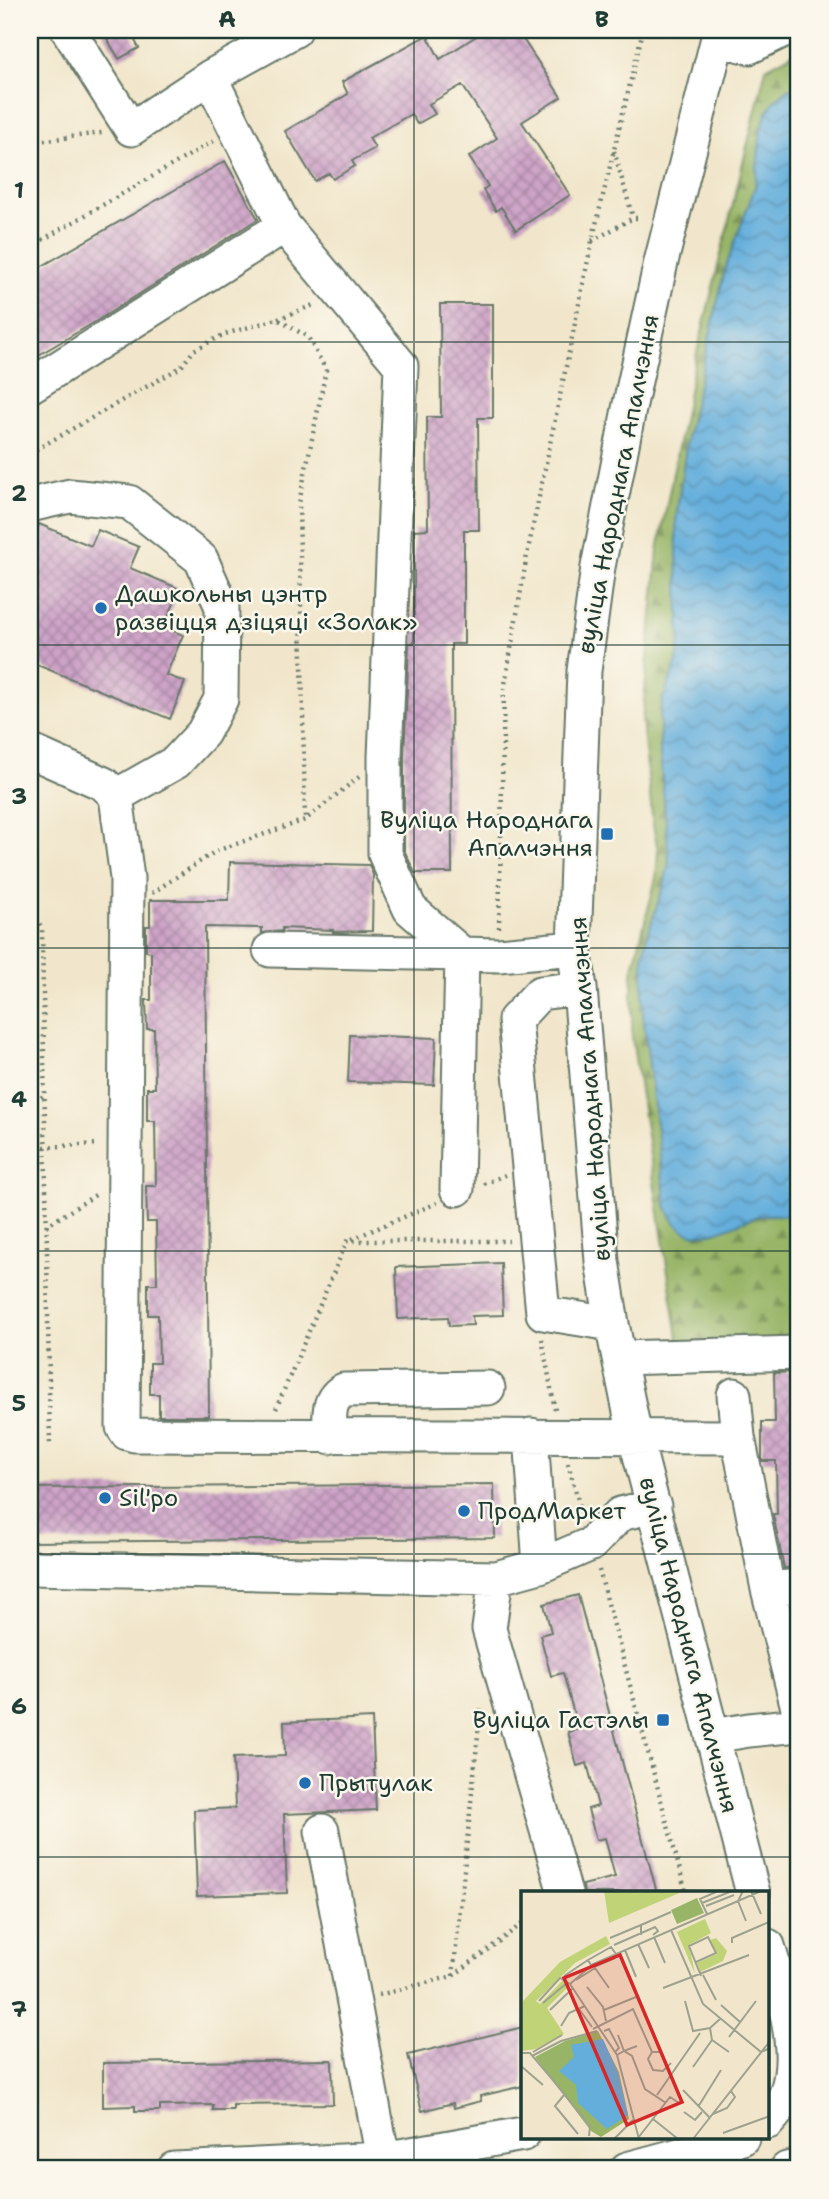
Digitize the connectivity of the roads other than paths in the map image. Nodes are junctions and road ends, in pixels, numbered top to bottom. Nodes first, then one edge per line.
1 (68, 30) edge
2 (295, 30) edge
3 (784, 30) edge
4 (719, 35) edge
5 (210, 77) junction
6 (284, 226) junction
7 (30, 386) edge
8 (30, 505) edge
9 (30, 751) edge
10 (116, 796) junction
11 (574, 948) junction
12 (270, 950) dead end
13 (462, 954) junction
14 (580, 988) junction
15 (460, 1192) road end
16 (612, 1324) junction
17 (799, 1353) edge
18 (619, 1358) junction
19 (488, 1388) dead end
20 (734, 1395) dead end
21 (531, 1435) junction
22 (635, 1436) junction
23 (330, 1437) junction
24 (738, 1437) junction
25 (654, 1506) junction
26 (540, 1566) junction
27 (30, 1568) edge
28 (496, 1578) junction
29 (784, 1588) edge
30 (799, 1712) edge
31 (799, 1725) edge
32 (713, 1736) junction
33 (322, 1831) dead end
34 (564, 1891) edge
35 (752, 1891) edge
36 (770, 1951) edge
37 (793, 2012) edge
38 (784, 2115) edge
39 (521, 2134) edge
40 (735, 2140) edge
41 (383, 2164) edge
42 (799, 2166) edge
43 (174, 2169) edge
44 (627, 2169) edge
45 (787, 2169) edge

1 - 5 street
2 - 5 street
3 - 4 street
4 - 11 street, вуліца Народнага Апалчэння
5 - 6 street
6 - 7 street
6 - 13 street
8 - 10 street
9 - 10 street
10 - 23 street
11 - 13 street
11 - 14 street, вуліца Народнага Апалчэння
12 - 13 street
13 - 15 street
14 - 16 street, вуліца Народнага Апалчэння
14 - 16 street
16 - 18 street, вуліца Народнага Апалчэння
17 - 18 street
18 - 22 street, вуліца Народнага Апалчэння
19 - 23 street
20 - 24 street
21 - 22 street
21 - 23 street
21 - 26 street
22 - 24 street
22 - 25 street, вуліца Народнага Апалчэння
24 - 29 street
25 - 26 street
25 - 32 street, вуліца Народнага Апалчэння
26 - 28 street
27 - 28 street
28 - 34 street
29 - 30 street
31 - 32 street
32 - 35 street, вуліца Народнага Апалчэння
33 - 41 street
36 - 37 street
37 - 38 street
39 - 41 street
40 - 44 street
41 - 43 street
42 - 45 street

